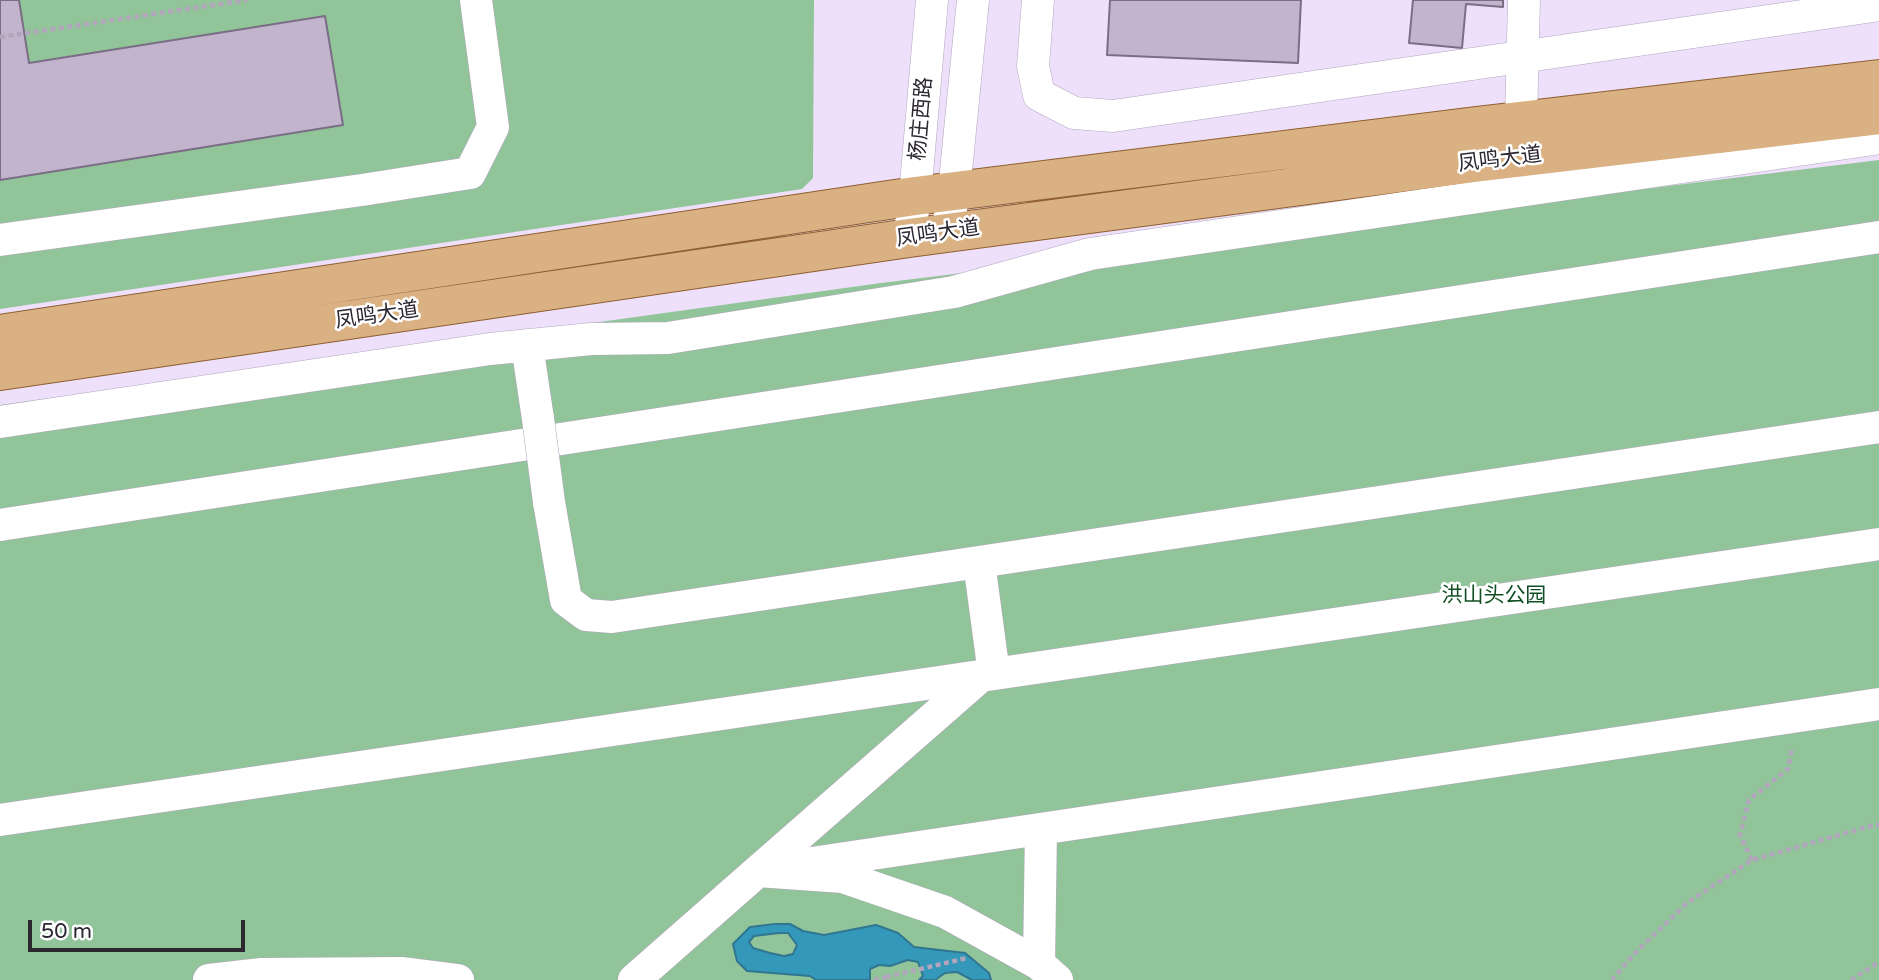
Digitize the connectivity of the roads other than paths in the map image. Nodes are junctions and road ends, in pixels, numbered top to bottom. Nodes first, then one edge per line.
1 (476, 0) edge
2 (932, 0) edge
3 (973, 0) edge
4 (1038, 0) edge
5 (1524, 0) edge
6 (1879, 5) edge
7 (1522, 55) junction
8 (1879, 79) edge
9 (1879, 114) edge
10 (1521, 121) junction
11 (1879, 138) edge
12 (954, 191) junction
13 (915, 197) junction
14 (947, 233) junction
15 (1879, 237) edge
16 (909, 238) junction
17 (0, 240) edge
18 (0, 334) edge
19 (527, 345) junction
20 (0, 371) edge
21 (0, 422) edge
22 (1879, 427) edge
23 (0, 526) edge
24 (1879, 544) edge
25 (979, 562) junction
26 (988, 675) junction
27 (1879, 704) edge
28 (0, 820) edge
29 (1041, 829) junction
30 (758, 871) junction
31 (1048, 972) edge
32 (209, 980) edge
33 (458, 980) edge
34 (634, 980) edge

1 - 17 street
2 - 13 street, 杨庄西路
3 - 12 street, 杨庄西路
4 - 7 street
5 - 7 street
6 - 7 street
7 - 10 street
8 - 10 main road, 凤鸣大道
9 - 14 main road, 凤鸣大道
10 - 12 main road, 凤鸣大道
11 - 19 street
12 - 13 main road, 凤鸣大道
12 - 14 street, 杨庄西路
13 - 16 street, 杨庄西路
13 - 18 main road, 凤鸣大道
14 - 16 main road, 凤鸣大道
15 - 23 street
16 - 20 main road, 凤鸣大道
19 - 21 street
19 - 25 street, bridge
22 - 25 street
24 - 26 street
25 - 26 street
26 - 28 street
26 - 30 street
27 - 29 street
29 - 30 street
29 - 31 street
30 - 31 street
30 - 34 street
32 - 33 street

